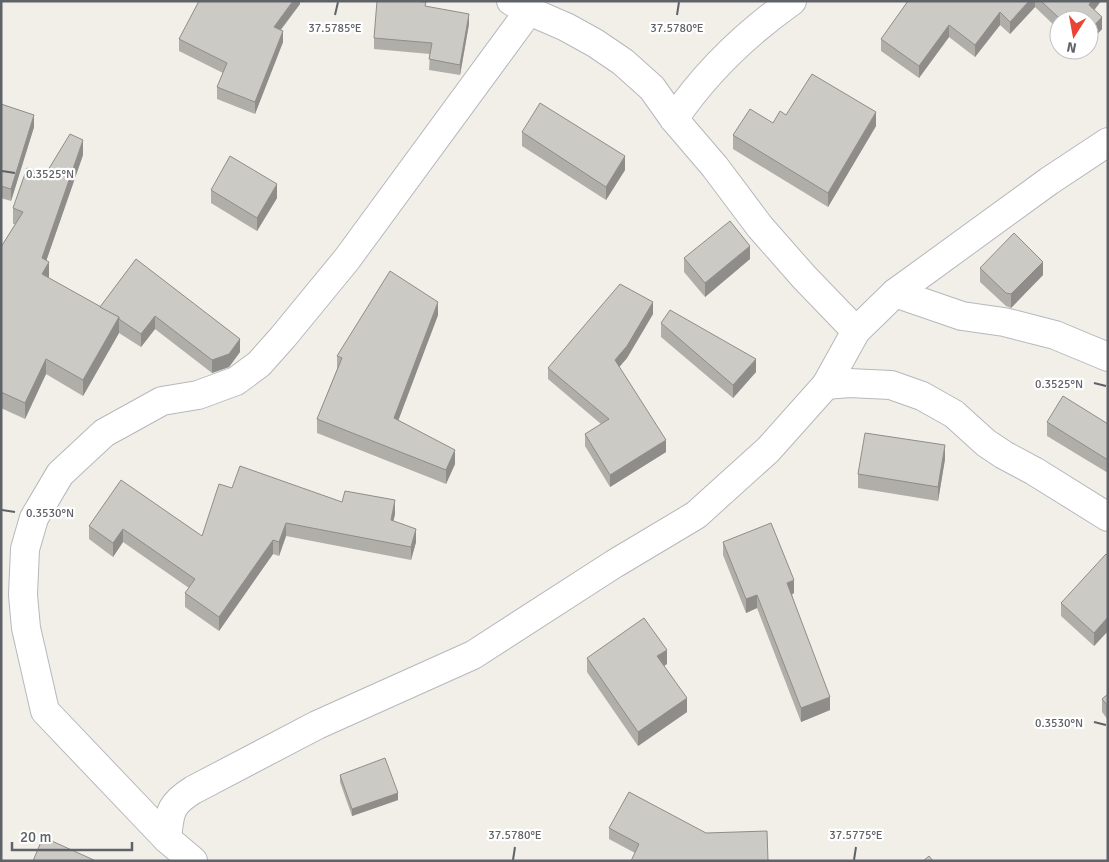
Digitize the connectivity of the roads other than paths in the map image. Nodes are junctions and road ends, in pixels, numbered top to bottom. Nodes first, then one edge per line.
1 (792, 1) edge
2 (520, 6) edge
3 (674, 119) junction
4 (1108, 142) edge
5 (895, 293) junction
6 (856, 331) junction
7 (1108, 357) edge
8 (826, 385) junction
9 (1108, 516) edge
10 (168, 839) junction
11 (194, 861) edge

1 - 3 street
2 - 3 street
2 - 10 street
3 - 6 street
4 - 5 street
5 - 6 street
5 - 7 street
6 - 8 street
8 - 9 street
8 - 10 street
10 - 11 street

